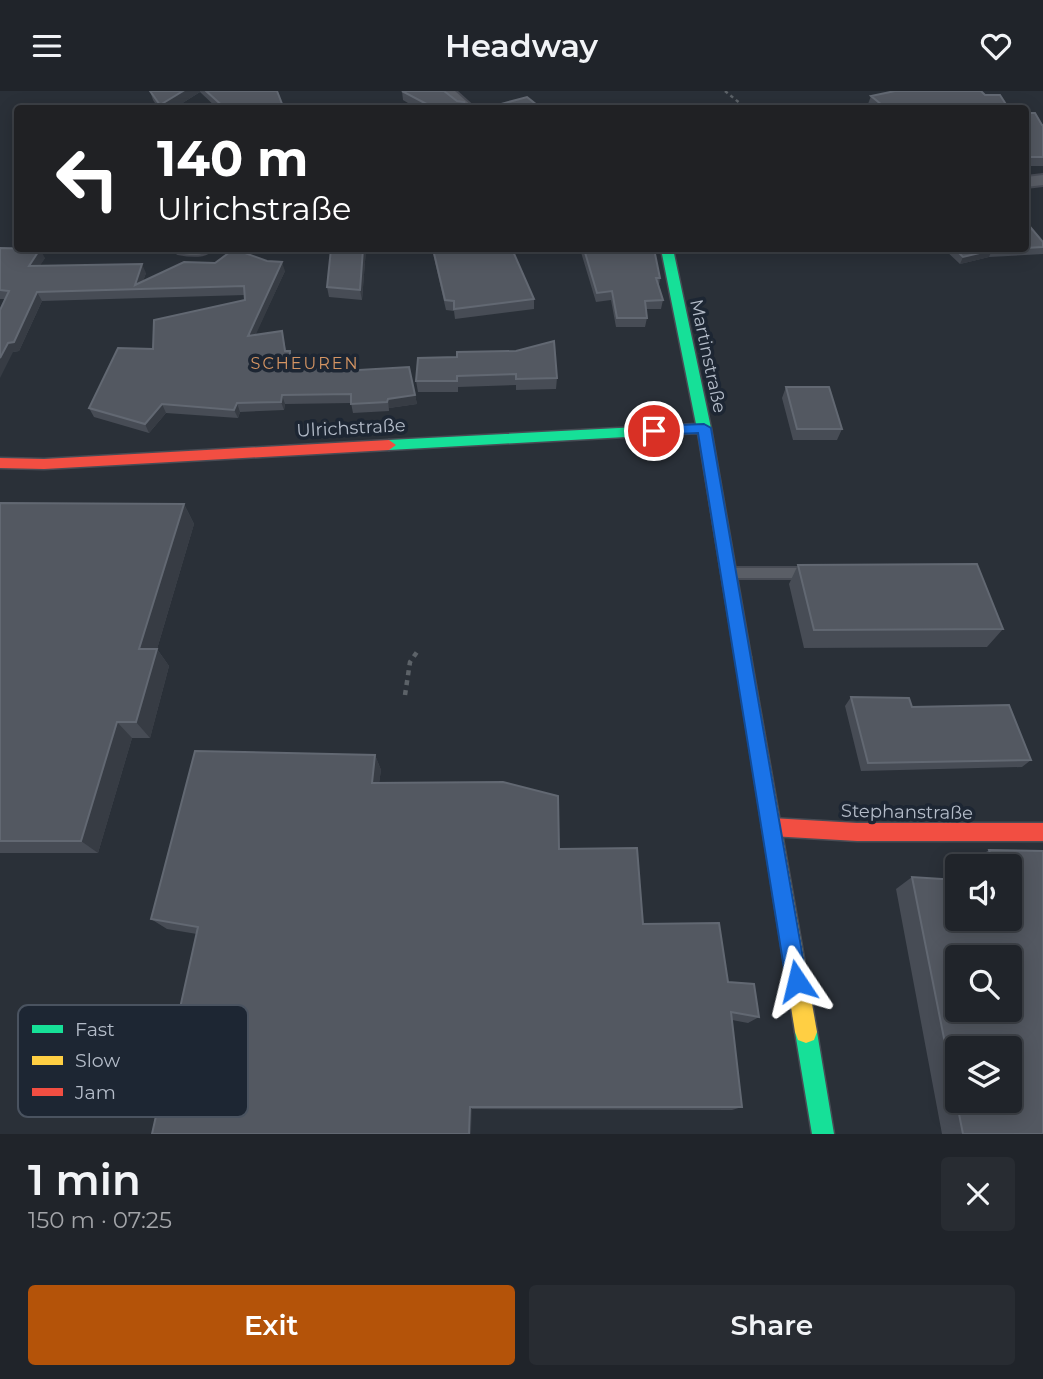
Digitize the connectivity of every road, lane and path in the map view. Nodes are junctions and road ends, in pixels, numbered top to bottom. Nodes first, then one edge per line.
1 (725, 91) edge
2 (450, 94) edge
3 (463, 105) edge
4 (742, 105) edge
5 (668, 252) edge
6 (704, 428) junction
7 (0, 463) edge
8 (729, 573) junction
9 (797, 573) edge
10 (417, 652) dead end
11 (405, 695) dead end
12 (771, 827) junction
13 (1043, 832) edge
14 (823, 1134) edge

1 - 4 path
2 - 3 street
5 - 6 street, Martinstraße
6 - 7 street, Ulrichstraße
6 - 8 street, Martinstraße
8 - 9 lane
8 - 12 street, Martinstraße
10 - 11 path
12 - 13 street, Stephanstraße
12 - 14 street, Martinstraße

